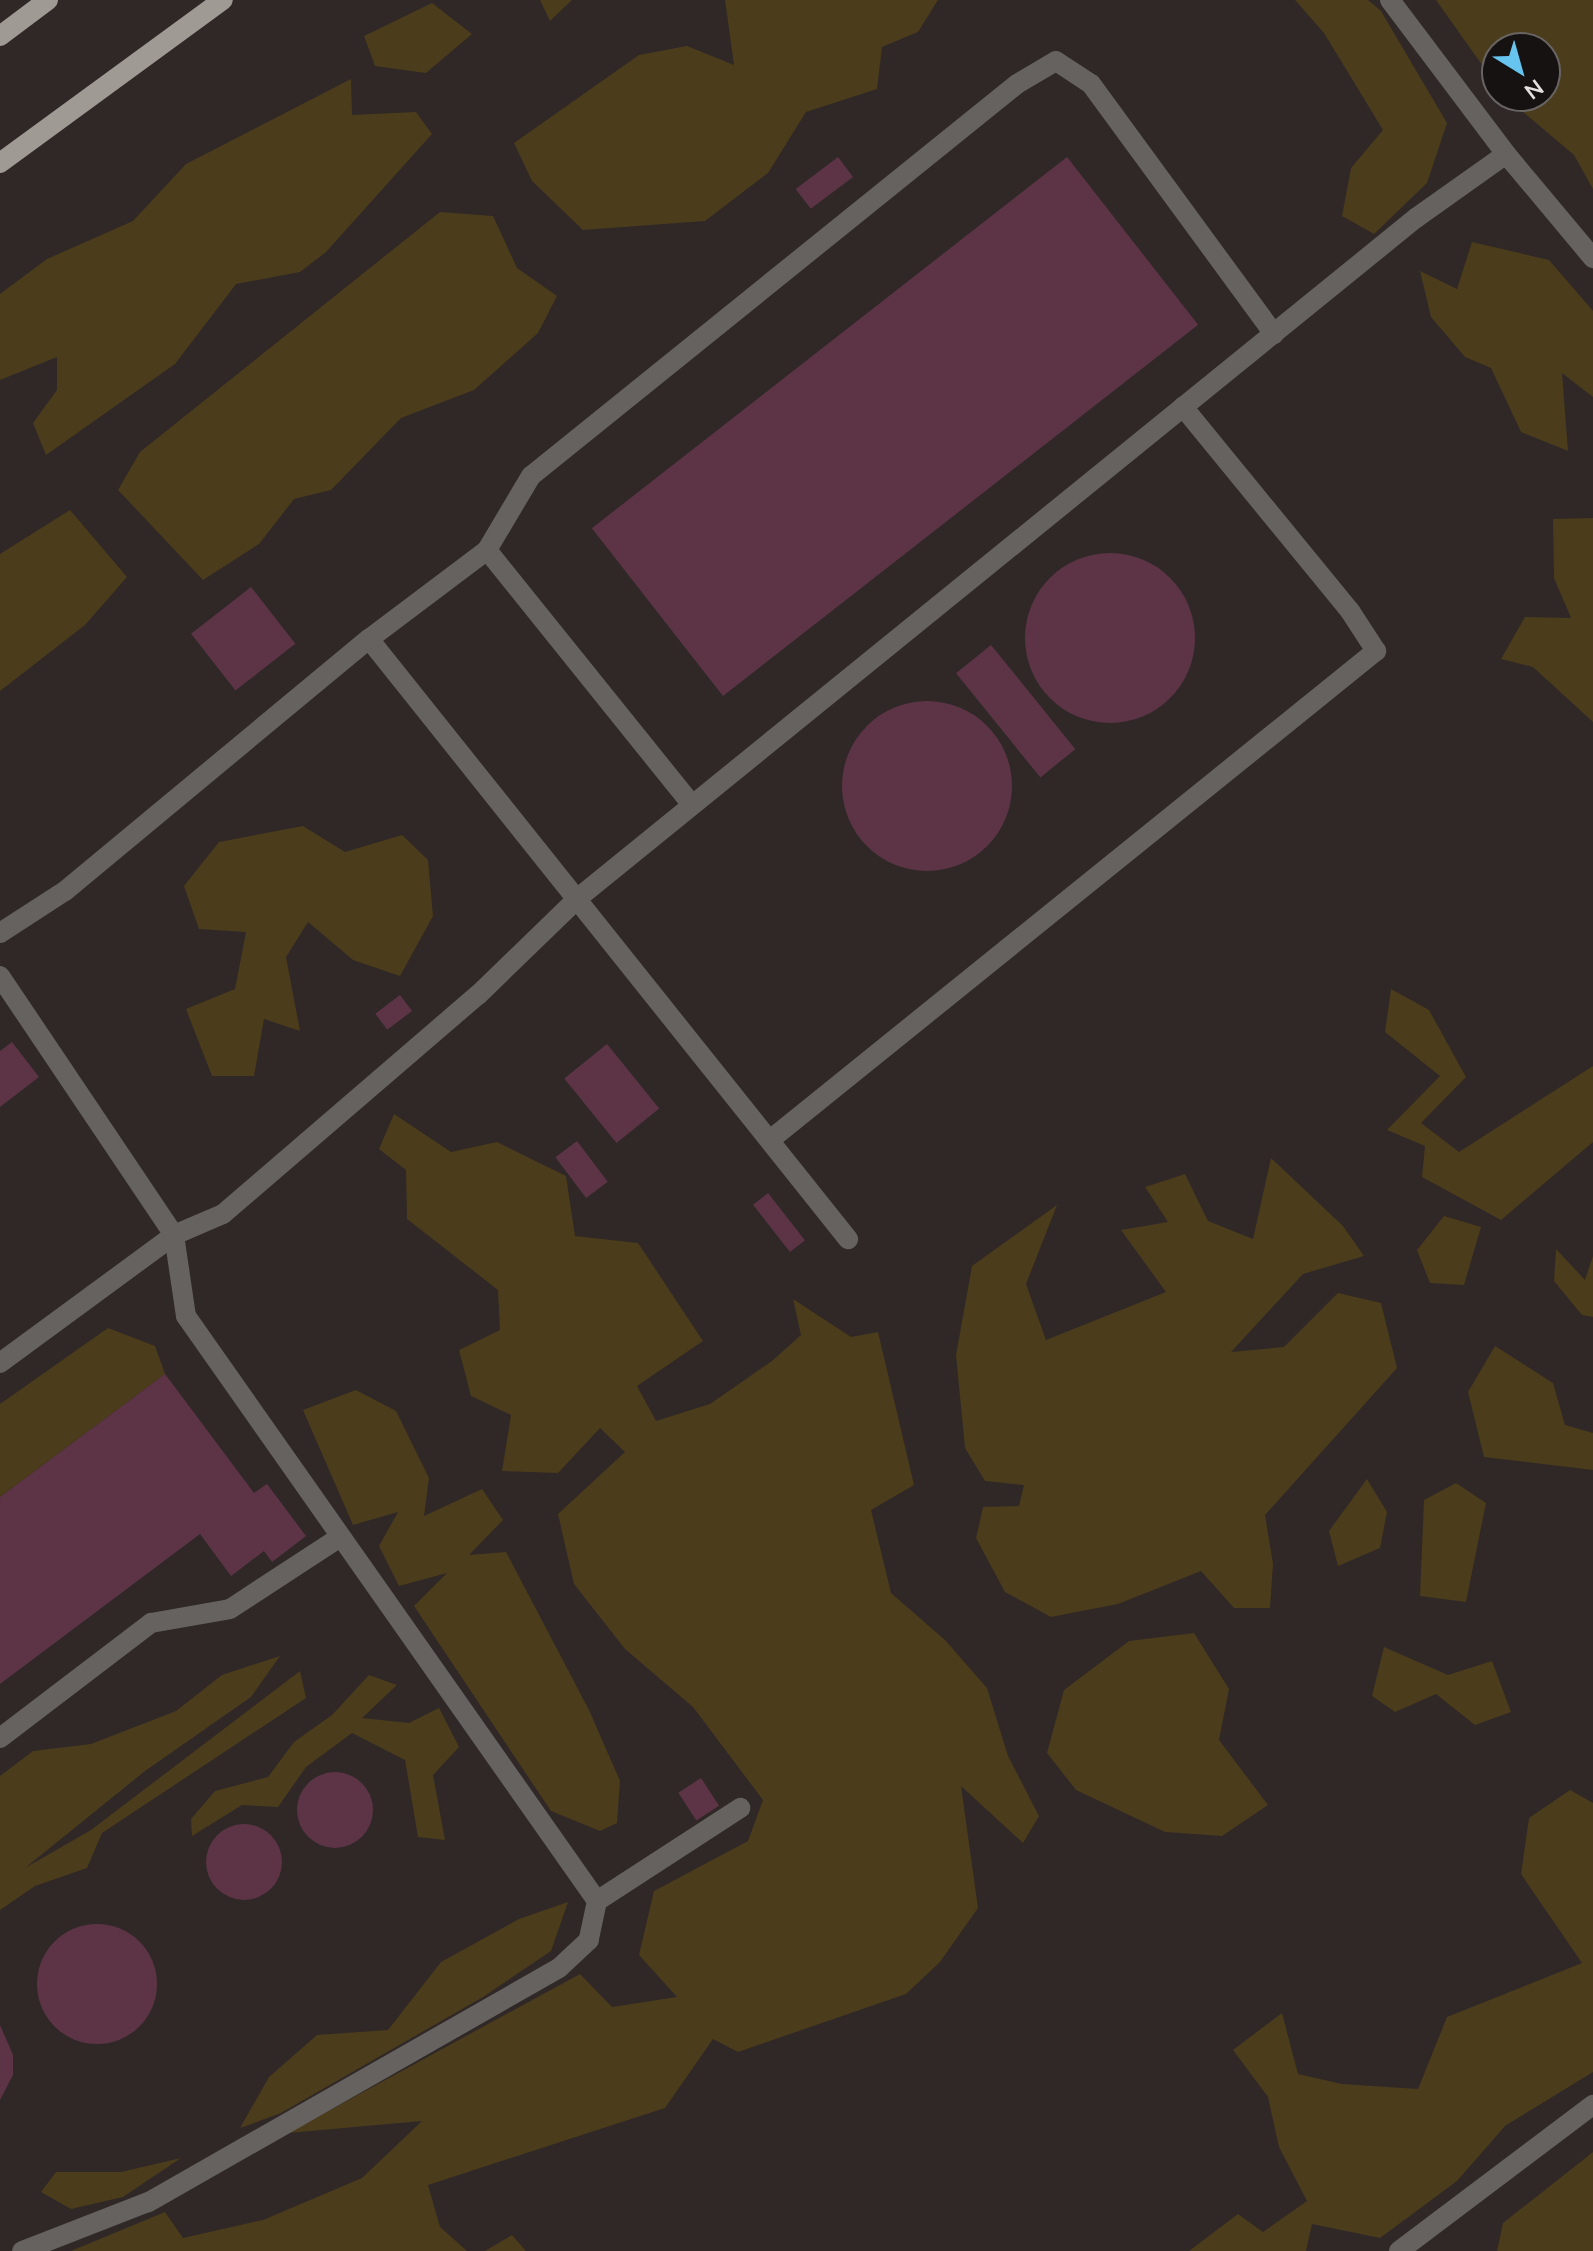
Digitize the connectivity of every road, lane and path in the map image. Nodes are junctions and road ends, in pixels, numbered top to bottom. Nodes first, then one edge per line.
1 (48, 0) edge
2 (223, 0) edge
3 (1390, 0) edge
4 (0, 36) edge
5 (1506, 154) junction
6 (0, 163) edge
7 (1593, 258) edge
8 (1274, 334) junction
9 (1183, 407) junction
10 (487, 550) junction
11 (369, 639) junction
12 (692, 805) junction
13 (578, 898) junction
14 (0, 933) edge
15 (0, 976) edge
16 (770, 1140) junction
17 (174, 1235) junction
18 (848, 1239) dead end
19 (3, 1354) edge
20 (340, 1537) junction
21 (0, 1738) edge
22 (740, 1808) dead end
23 (597, 1901) junction
24 (1593, 2105) edge
25 (22, 2251) edge
26 (1399, 2251) edge

1 - 4 main road
2 - 6 main road
3 - 5 street
5 - 7 street
5 - 8 street
8 - 9 street
8 - 10 street
9 - 12 street
9 - 16 street
10 - 11 street
10 - 12 street
11 - 13 street
11 - 14 street
12 - 13 street
13 - 16 street
13 - 17 street
15 - 17 street
16 - 18 street
17 - 19 street
17 - 20 street
20 - 21 street
20 - 23 street
22 - 23 street
23 - 25 street
24 - 26 street

